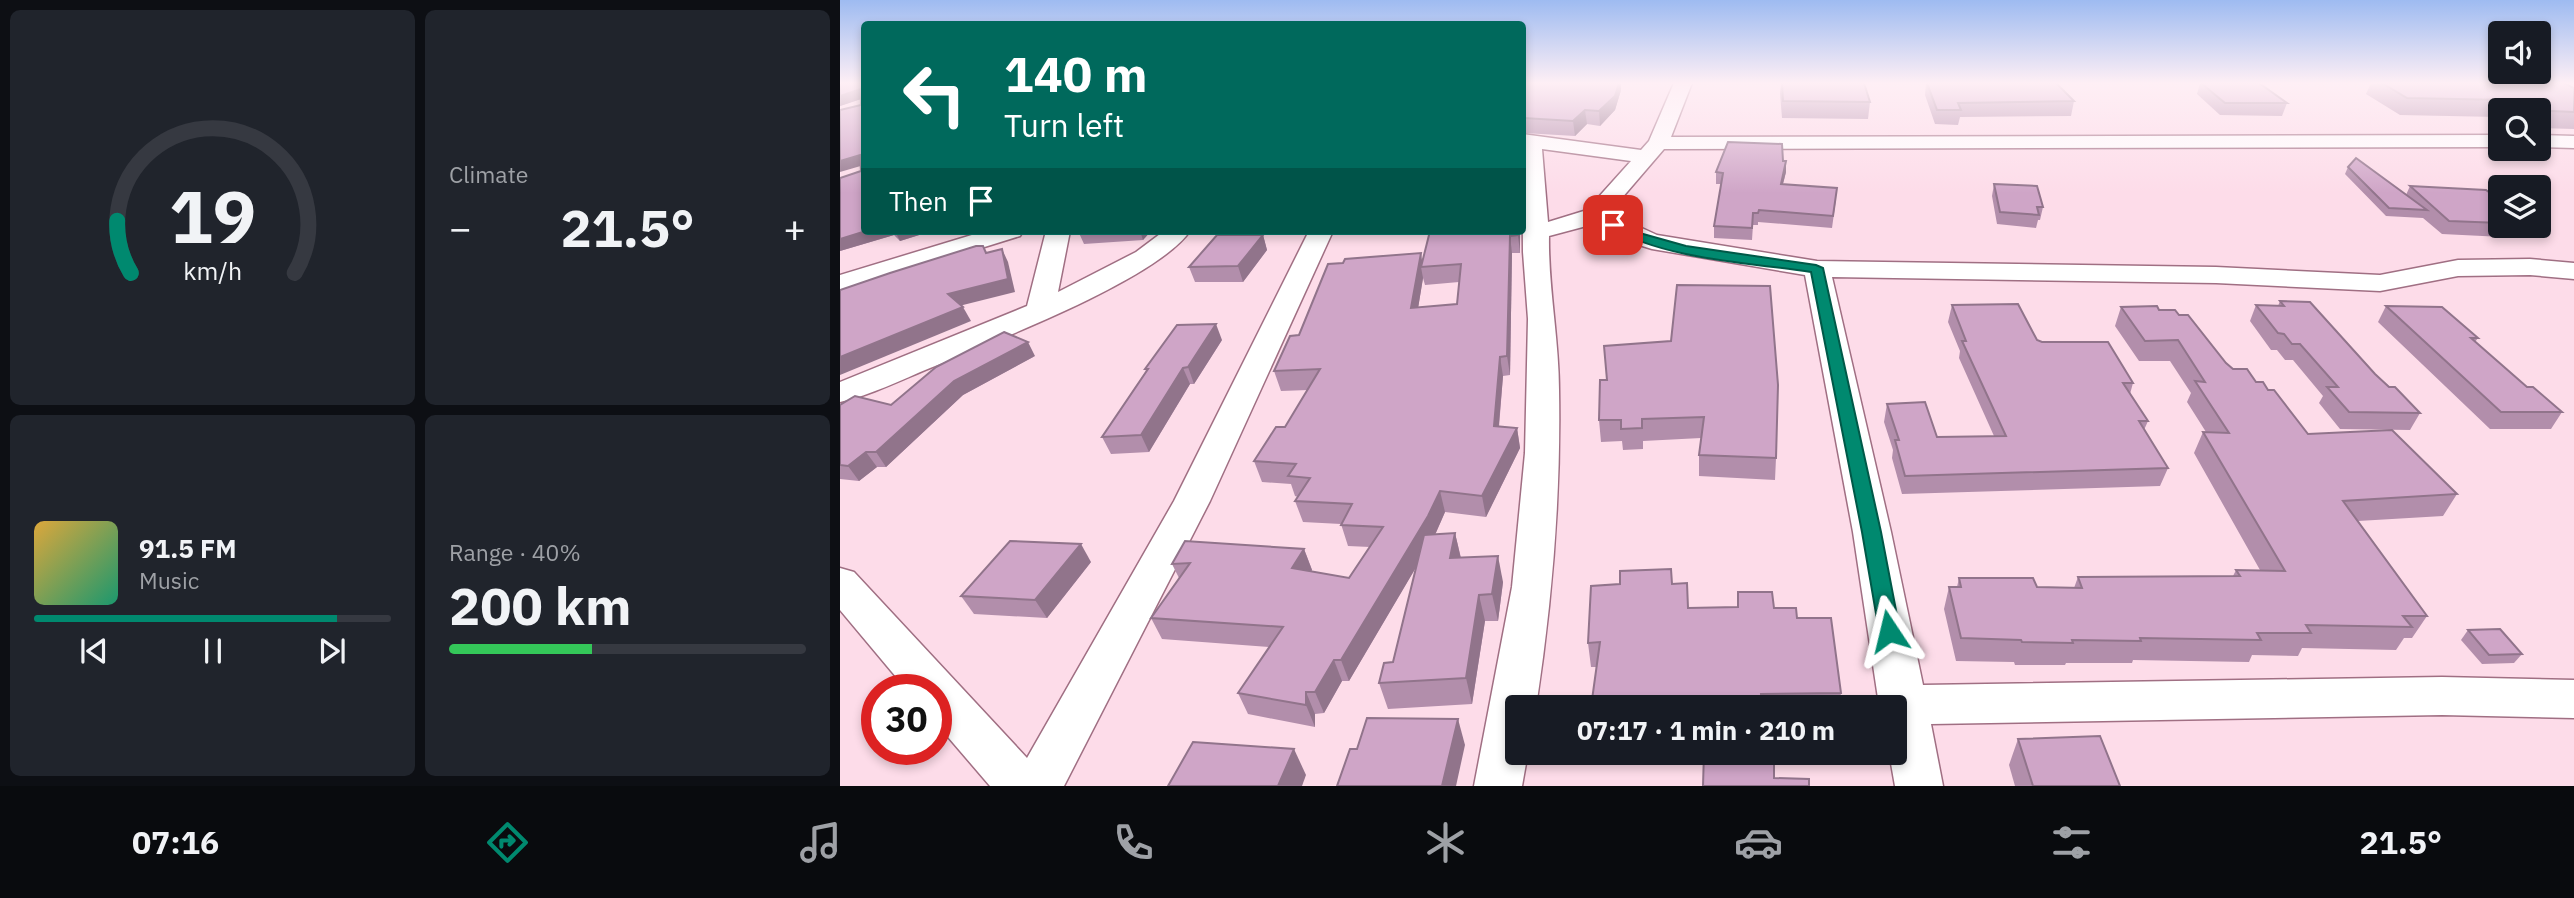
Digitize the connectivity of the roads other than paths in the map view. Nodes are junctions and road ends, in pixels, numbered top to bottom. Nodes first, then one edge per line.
1 (1666, 120) edge
2 (1527, 141) edge
3 (2488, 141) edge
4 (2551, 141) edge
5 (2574, 142) edge
6 (1653, 150) junction
7 (1595, 215) junction
8 (1537, 232) junction
9 (998, 235) edge
10 (1057, 235) edge
11 (1174, 235) edge
12 (1319, 235) edge
13 (1816, 268) junction
14 (2574, 271) edge
15 (840, 284) edge
16 (1040, 312) junction
17 (840, 393) edge
18 (840, 583) edge
19 (922, 674) edge
20 (1900, 695) edge
21 (2574, 699) edge
22 (1907, 705) edge
23 (952, 708) edge
24 (1907, 729) edge
25 (1021, 786) edge
26 (1038, 786) edge
27 (1498, 786) edge
28 (1919, 786) edge

1 - 6 street
2 - 6 street
2 - 8 street
3 - 6 street
4 - 5 street
6 - 7 street
7 - 8 street
7 - 13 street
8 - 27 street
9 - 15 street
10 - 16 street
11 - 16 street
12 - 26 street
13 - 14 street
13 - 20 street
16 - 17 street
18 - 19 street
21 - 22 street
23 - 25 street
24 - 28 street

